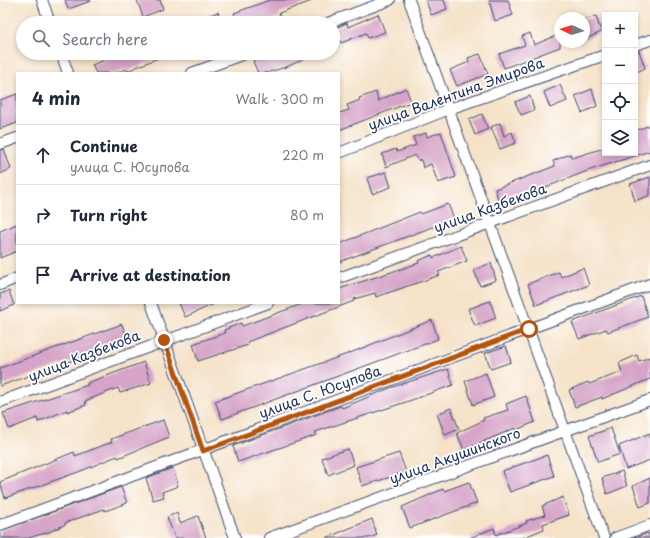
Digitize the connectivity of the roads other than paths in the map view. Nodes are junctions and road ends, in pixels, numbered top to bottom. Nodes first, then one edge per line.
1 (42, 0) edge
2 (390, 0) edge
3 (410, 0) edge
4 (48, 16) edge
5 (340, 19) edge
6 (650, 40) edge
7 (638, 44) edge
8 (602, 57) edge
9 (63, 60) edge
10 (228, 60) edge
11 (68, 72) edge
12 (195, 72) edge
13 (449, 109) junction
14 (16, 138) edge
15 (0, 144) edge
16 (340, 153) edge
17 (650, 165) edge
18 (490, 223) junction
19 (16, 278) edge
20 (340, 278) edge
21 (0, 284) edge
22 (650, 284) edge
23 (151, 304) edge
24 (265, 304) edge
25 (529, 329) junction
26 (164, 340) junction
27 (650, 400) edge
28 (0, 402) edge
29 (565, 430) junction
30 (203, 451) junction
31 (0, 525) edge
32 (650, 525) edge
33 (235, 538) edge
34 (269, 538) edge
35 (604, 538) edge
36 (615, 538) edge

1 - 4 street
2 - 5 street
3 - 13 street
6 - 7 street
8 - 13 street, улица Валентина Эмирова
9 - 11 street
10 - 12 street
13 - 16 street, улица Валентина Эмирова
13 - 18 street
14 - 15 street
17 - 18 street, улица Казбекова
18 - 20 street, улица Казбекова
18 - 25 street
19 - 21 street
22 - 25 street, улица С. Юсупова
23 - 26 street
24 - 26 street, улица Казбекова
25 - 29 street
25 - 30 street, улица С. Юсупова
26 - 28 street, улица Казбекова
26 - 30 street
27 - 29 street, улица Акушинского
29 - 34 street, улица Акушинского
29 - 35 street
30 - 31 street, улица С. Юсупова
30 - 33 street
32 - 36 street

